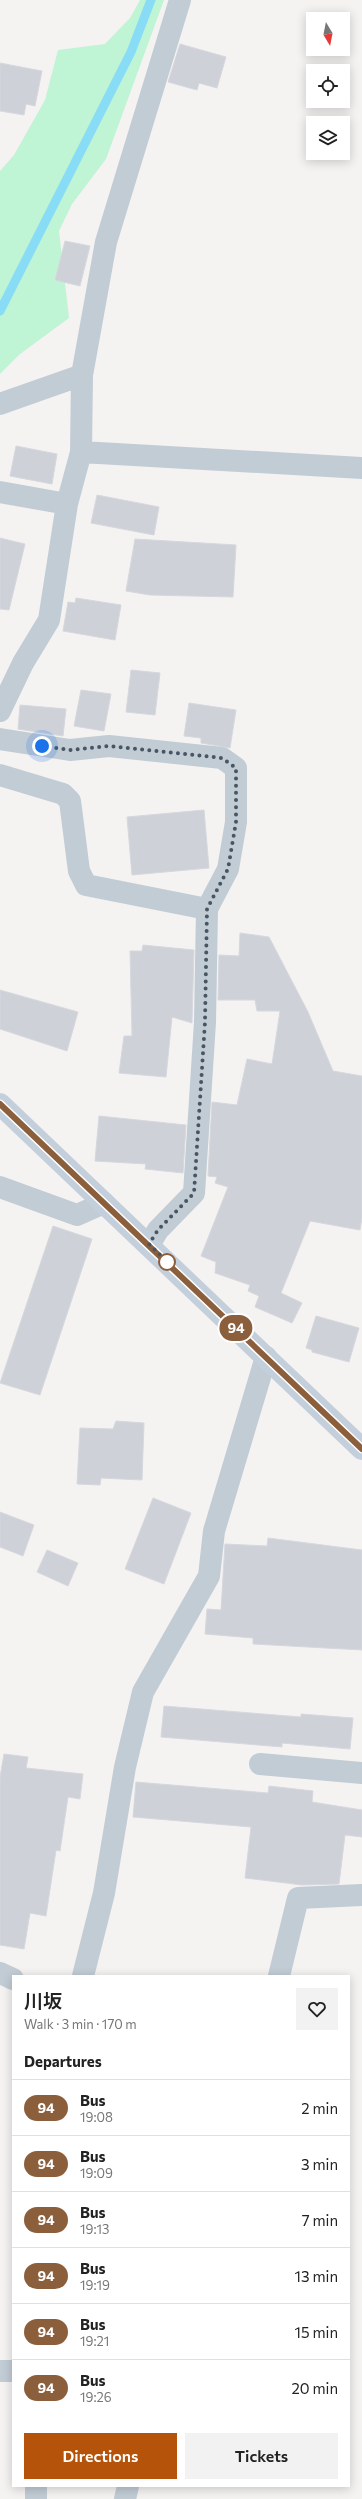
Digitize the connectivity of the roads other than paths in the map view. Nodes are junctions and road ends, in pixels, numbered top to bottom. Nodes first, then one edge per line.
1 (180, 0) edge
2 (82, 374) junction
3 (0, 404) edge
4 (80, 452) junction
5 (362, 468) edge
6 (0, 492) edge
7 (68, 504) junction
8 (0, 710) edge
9 (0, 739) edge
10 (0, 775) edge
11 (207, 909) junction
12 (0, 1104) edge
13 (0, 1187) edge
14 (104, 1203) junction
15 (149, 1244) junction
16 (266, 1357) junction
17 (362, 1449) edge
18 (260, 1764) dead end
19 (362, 1773) edge
20 (362, 1895) edge
21 (0, 1973) edge
22 (83, 1975) edge
23 (279, 1975) edge
24 (12, 1979) edge
25 (0, 2371) edge
26 (12, 2371) edge
27 (36, 2487) edge
28 (128, 2487) edge
29 (36, 2499) edge
30 (125, 2499) edge

1 - 2 street
2 - 3 street
2 - 4 street
4 - 5 street
4 - 7 street
6 - 7 street
7 - 8 street
9 - 11 street
10 - 11 street
11 - 15 street
12 - 14 main road
13 - 14 street
14 - 15 main road
15 - 16 main road
16 - 17 main road
16 - 22 street
18 - 19 street
20 - 23 street
21 - 24 street
25 - 26 street
27 - 29 street
28 - 30 street

